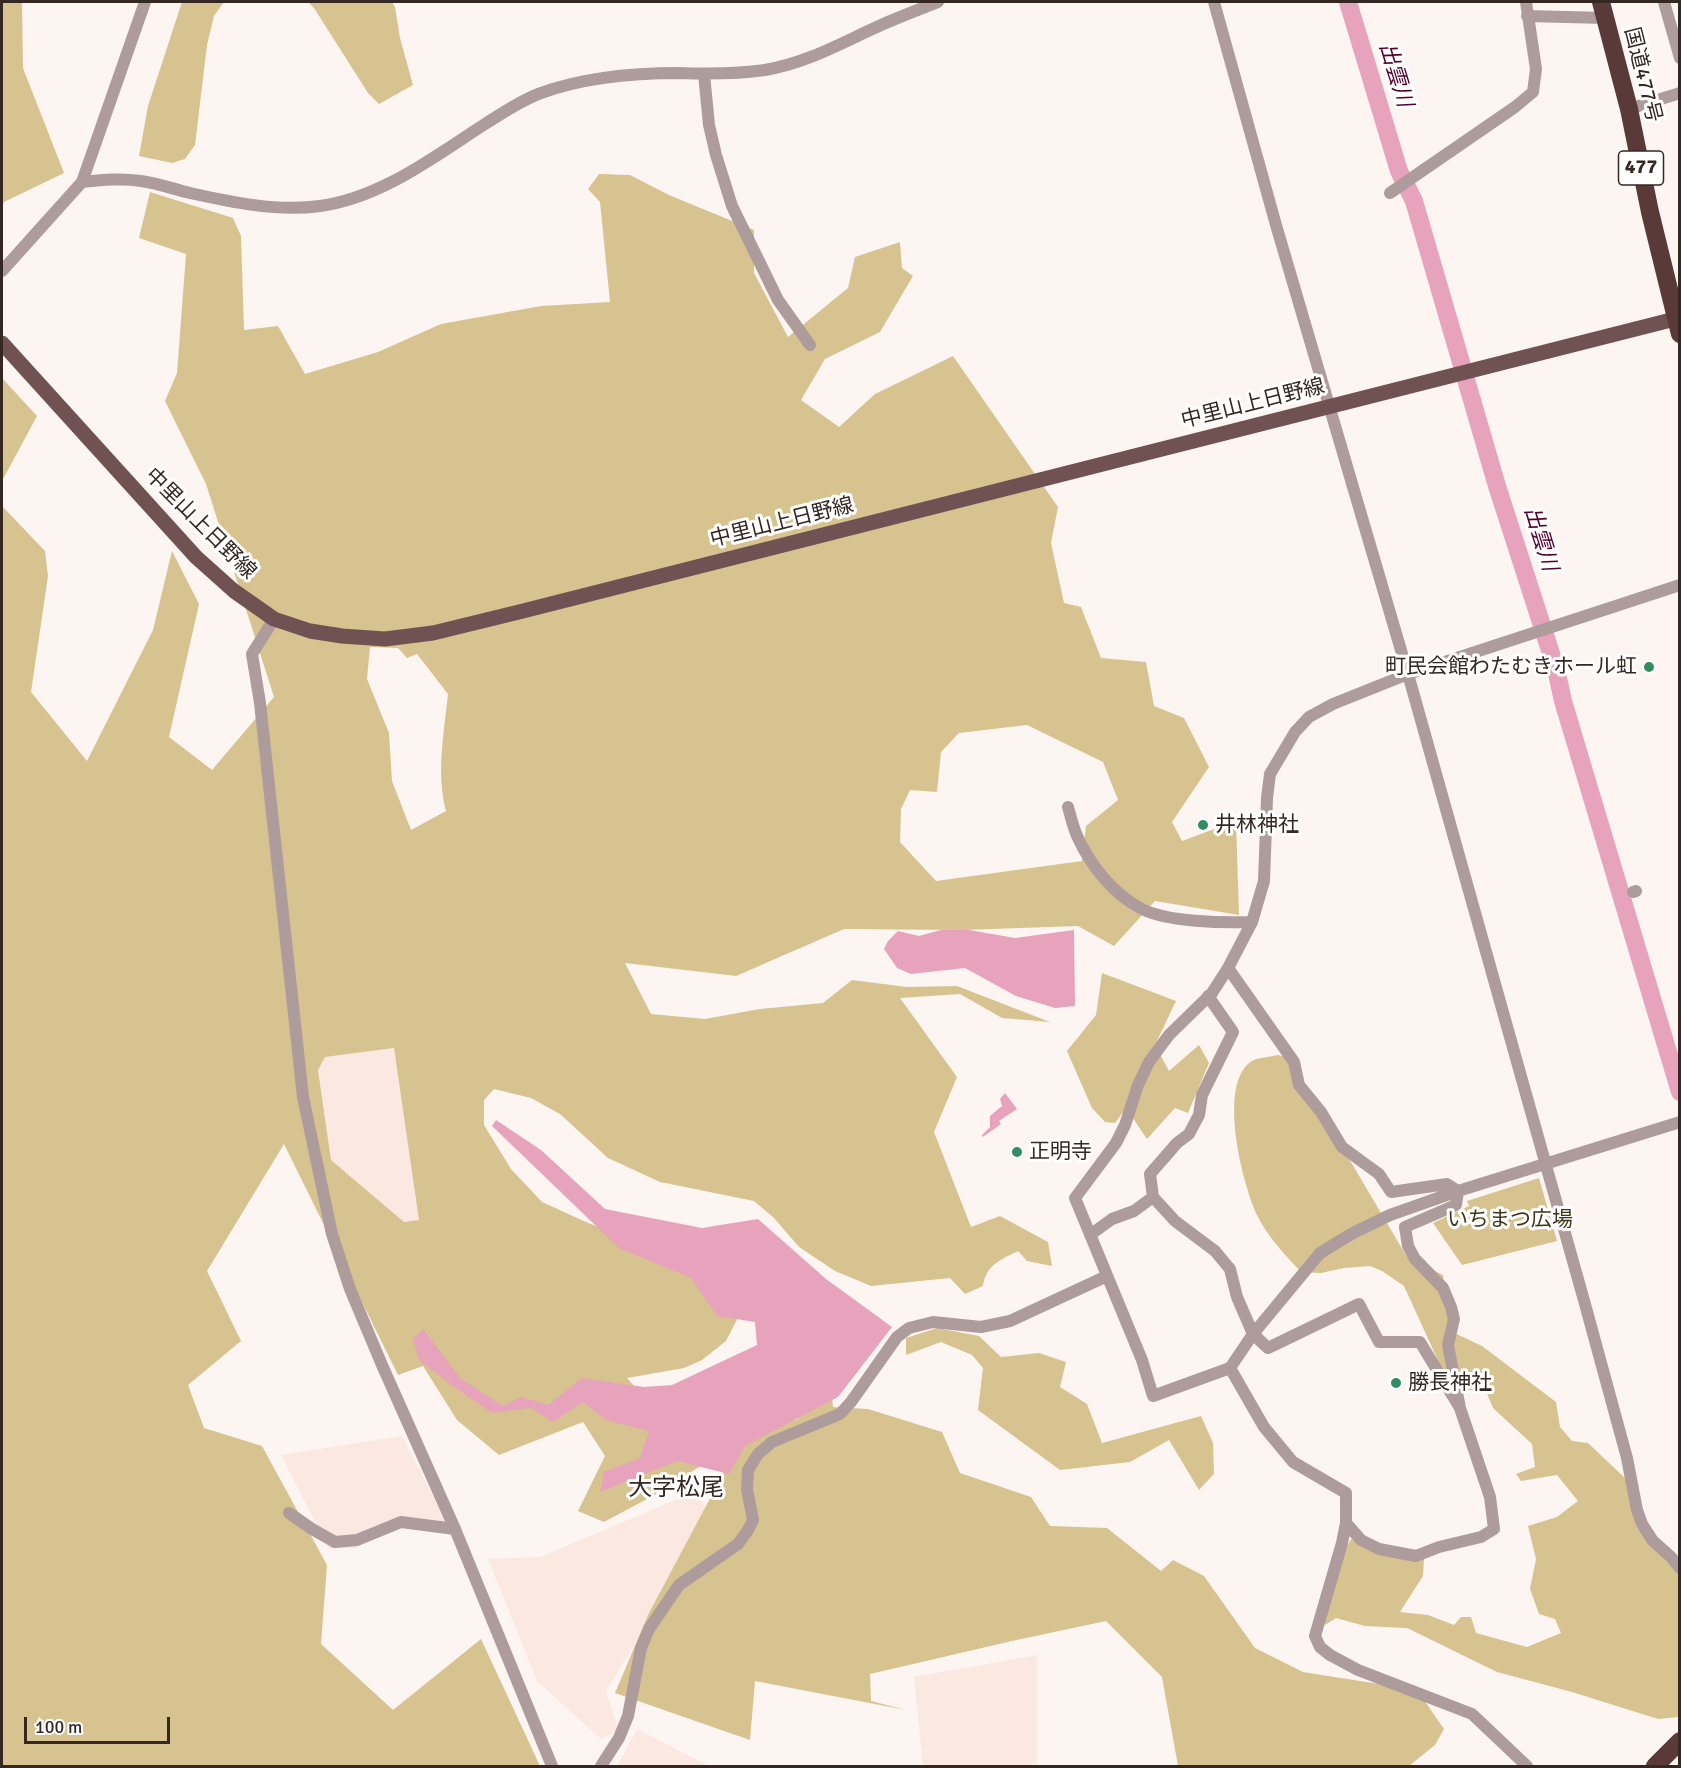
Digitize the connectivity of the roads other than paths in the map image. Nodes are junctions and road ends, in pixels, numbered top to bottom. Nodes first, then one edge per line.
1 (145, 2) edge
2 (938, 2) edge
3 (1214, 2) edge
4 (1526, 2) edge
5 (1664, 2) edge
6 (1603, 10) edge
7 (1527, 16) junction
8 (1680, 58) edge
9 (704, 74) junction
10 (1680, 93) edge
11 (1629, 109) junction
12 (82, 182) junction
13 (1390, 193) dead end
14 (2, 271) edge
15 (1678, 323) edge
16 (2, 344) edge
17 (810, 345) dead end
18 (1330, 407) junction
19 (1680, 585) edge
20 (274, 619) junction
21 (1408, 674) junction
22 (1068, 807) dead end
23 (1252, 922) junction
24 (1228, 968) junction
25 (1208, 996) junction
26 (1676, 1124) edge
27 (1545, 1165) junction
28 (1458, 1191) junction
29 (1153, 1197) junction
30 (1090, 1235) junction
31 (1107, 1276) junction
32 (1253, 1334) junction
33 (1230, 1368) junction
34 (1460, 1408) junction
35 (289, 1513) dead end
36 (1346, 1523) junction
37 (455, 1529) junction
38 (1680, 1568) edge
39 (1680, 1741) edge
40 (552, 1767) edge
41 (601, 1767) edge
42 (1527, 1767) edge
43 (1655, 1767) edge

1 - 12 street
2 - 9 street
3 - 18 street
4 - 7 street
5 - 8 street
6 - 7 street
6 - 11 highway, 国道477号 / 477
7 - 13 street
9 - 12 street
9 - 17 street
10 - 11 street
11 - 15 highway, 国道477号 / 477
12 - 14 street
15 - 18 main road, 中里山上日野線
16 - 20 main road, 中里山上日野線
18 - 20 main road, 中里山上日野線
18 - 21 street
19 - 21 street
20 - 37 street
21 - 23 street
21 - 27 street
22 - 23 street
23 - 24 street
24 - 25 street
24 - 28 street
25 - 29 street
25 - 30 street
26 - 27 street
27 - 28 street
27 - 38 street
28 - 32 street
28 - 34 street
29 - 30 street
29 - 32 street
30 - 31 street
31 - 33 street
31 - 41 street
32 - 33 street
32 - 34 street
33 - 36 street
34 - 36 street
35 - 37 street
36 - 42 street
37 - 40 street
39 - 43 highway

